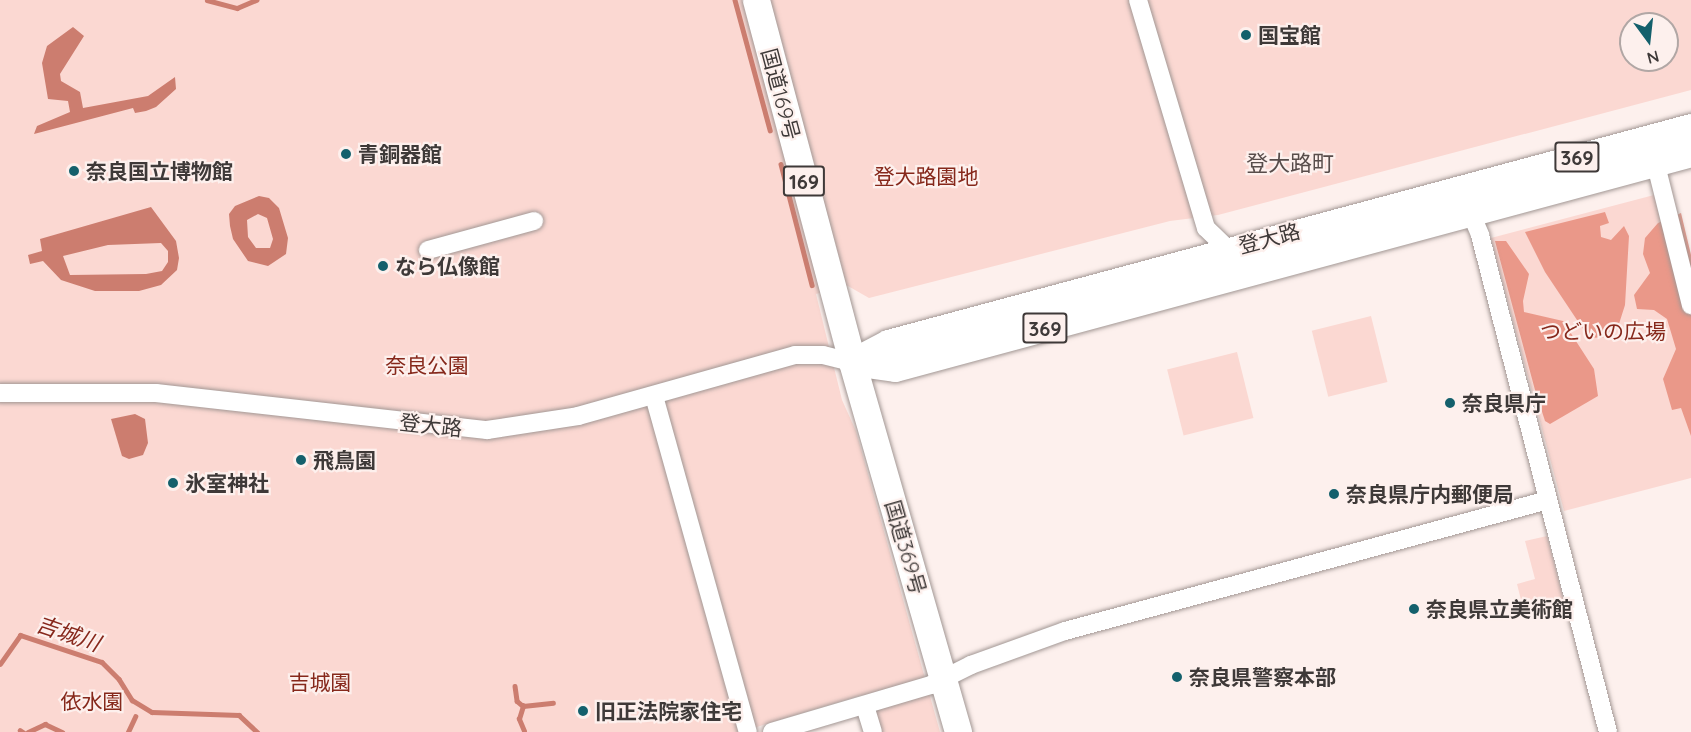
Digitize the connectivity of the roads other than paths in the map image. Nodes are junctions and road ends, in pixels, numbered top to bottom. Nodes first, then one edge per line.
1 (756, 0) edge
2 (1138, 0) edge
3 (1691, 127) edge
4 (1659, 136) junction
5 (1691, 153) edge
6 (1653, 163) junction
7 (1462, 188) junction
8 (1470, 213) junction
9 (534, 221) dead end
10 (429, 250) dead end
11 (1229, 250) junction
12 (1236, 276) junction
13 (1691, 305) edge
14 (852, 362) junction
15 (0, 393) edge
16 (654, 396) junction
17 (1548, 500) junction
18 (945, 678) junction
19 (866, 706) junction
20 (748, 732) edge
21 (772, 732) edge
22 (873, 732) edge
23 (958, 732) edge
24 (1608, 732) edge

1 - 14 highway, 国道169号 / 169
2 - 11 street
3 - 4 highway, 登大路 / 369
4 - 6 street
4 - 7 highway, 登大路 / 369
5 - 6 highway, 登大路 / 369
6 - 8 highway, 登大路 / 369
6 - 13 street
7 - 8 street
7 - 11 highway, 登大路 / 369
8 - 12 highway, 登大路 / 369
8 - 17 street
9 - 10 street
11 - 12 street
11 - 14 highway, 登大路 / 369
12 - 14 highway, 登大路 / 369
14 - 16 street, 登大路
14 - 18 highway, 国道369号
15 - 16 street, 登大路
16 - 20 street
17 - 18 street
17 - 24 street
18 - 19 street
18 - 23 highway, 国道369号
19 - 21 street
19 - 22 street

